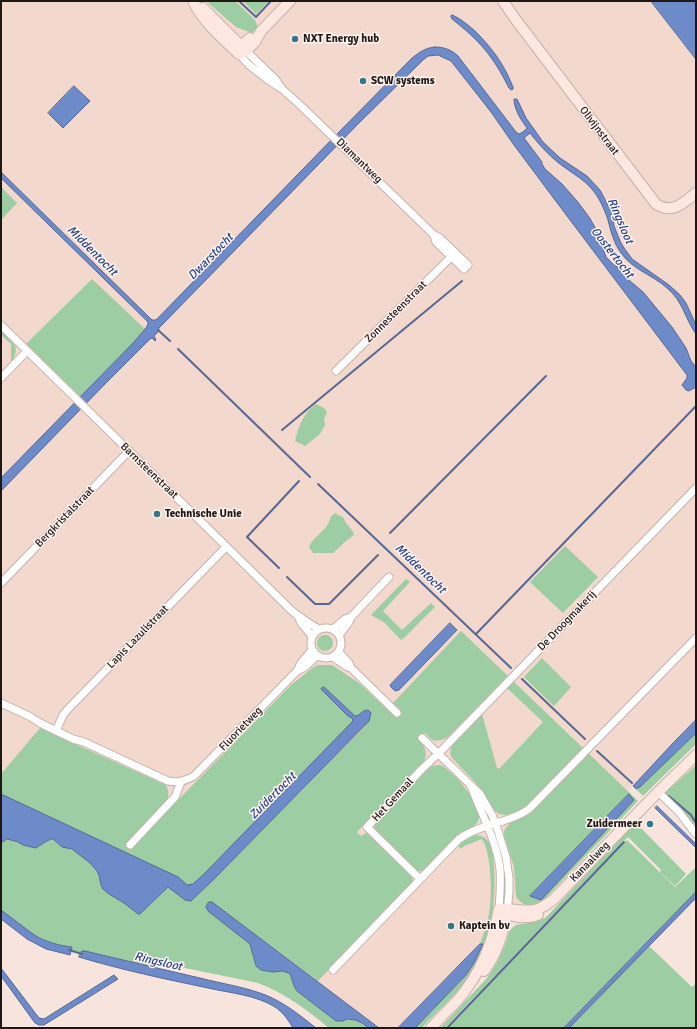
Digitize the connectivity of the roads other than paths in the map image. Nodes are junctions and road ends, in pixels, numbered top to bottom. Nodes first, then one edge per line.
1 (193, 1) edge
2 (290, 1) edge
3 (497, 1) edge
4 (503, 1) edge
5 (516, 20) junction
6 (242, 50) junction
7 (696, 193) edge
8 (453, 255) joint
9 (1, 326) edge
10 (27, 351) junction
11 (336, 371) dead end
12 (1, 378) edge
13 (129, 451) junction
14 (696, 488) edge
15 (226, 547) junction
16 (389, 577) dead end
17 (1, 583) edge
18 (298, 616) junction
19 (351, 616) junction
20 (333, 629) junction
21 (318, 630) junction
22 (339, 635) junction
23 (312, 636) junction
24 (696, 638) edge
25 (312, 650) junction
26 (336, 654) junction
27 (317, 656) junction
28 (297, 671) junction
29 (1, 703) edge
30 (397, 713) dead end
31 (57, 729) junction
32 (422, 738) dead end
33 (439, 754) junction
34 (696, 755) edge
35 (181, 782) junction
36 (471, 786) junction
37 (658, 792) junction
38 (495, 823) junction
39 (488, 826) junction
40 (696, 834) edge
41 (130, 845) dead end
42 (420, 879) junction
43 (505, 911) junction
44 (333, 970) dead end
45 (431, 1028) edge

1 - 6 street, Diamantweg
2 - 6 street
3 - 5 street, Olivijnstraat
4 - 5 street, Olivijnstraat
5 - 7 street, Olivijnstraat
6 - 8 street, Diamantweg
8 - 11 street, Zonnesteenstraat
9 - 10 street, Barnsteenstraat
10 - 12 street
10 - 13 street, Barnsteenstraat
13 - 15 street, Barnsteenstraat
13 - 17 street, Bergkristalstraat
14 - 33 street, De Droogmakerij
15 - 18 street, Barnsteenstraat
15 - 31 street, Lapis Lazulistraat
16 - 19 street
18 - 21 street, Barnsteenstraat
18 - 23 street, Barnsteenstraat
19 - 20 street
19 - 22 street
20 - 21 street
20 - 22 street
21 - 23 street
22 - 26 street
23 - 25 street
24 - 38 street
25 - 27 street
25 - 28 street, Fluorietweg
26 - 27 street
26 - 30 street
27 - 28 street, Fluorietweg
28 - 35 street, Fluorietweg
29 - 31 street
31 - 35 street
32 - 33 street
33 - 36 street
33 - 42 street, Het Gemaal
34 - 37 street, Kanaalweg
35 - 41 street
36 - 38 street
36 - 39 street
37 - 40 street
37 - 43 street, Kanaalweg
38 - 39 street
38 - 43 street
39 - 42 street
39 - 43 street
42 - 44 street
43 - 45 street

